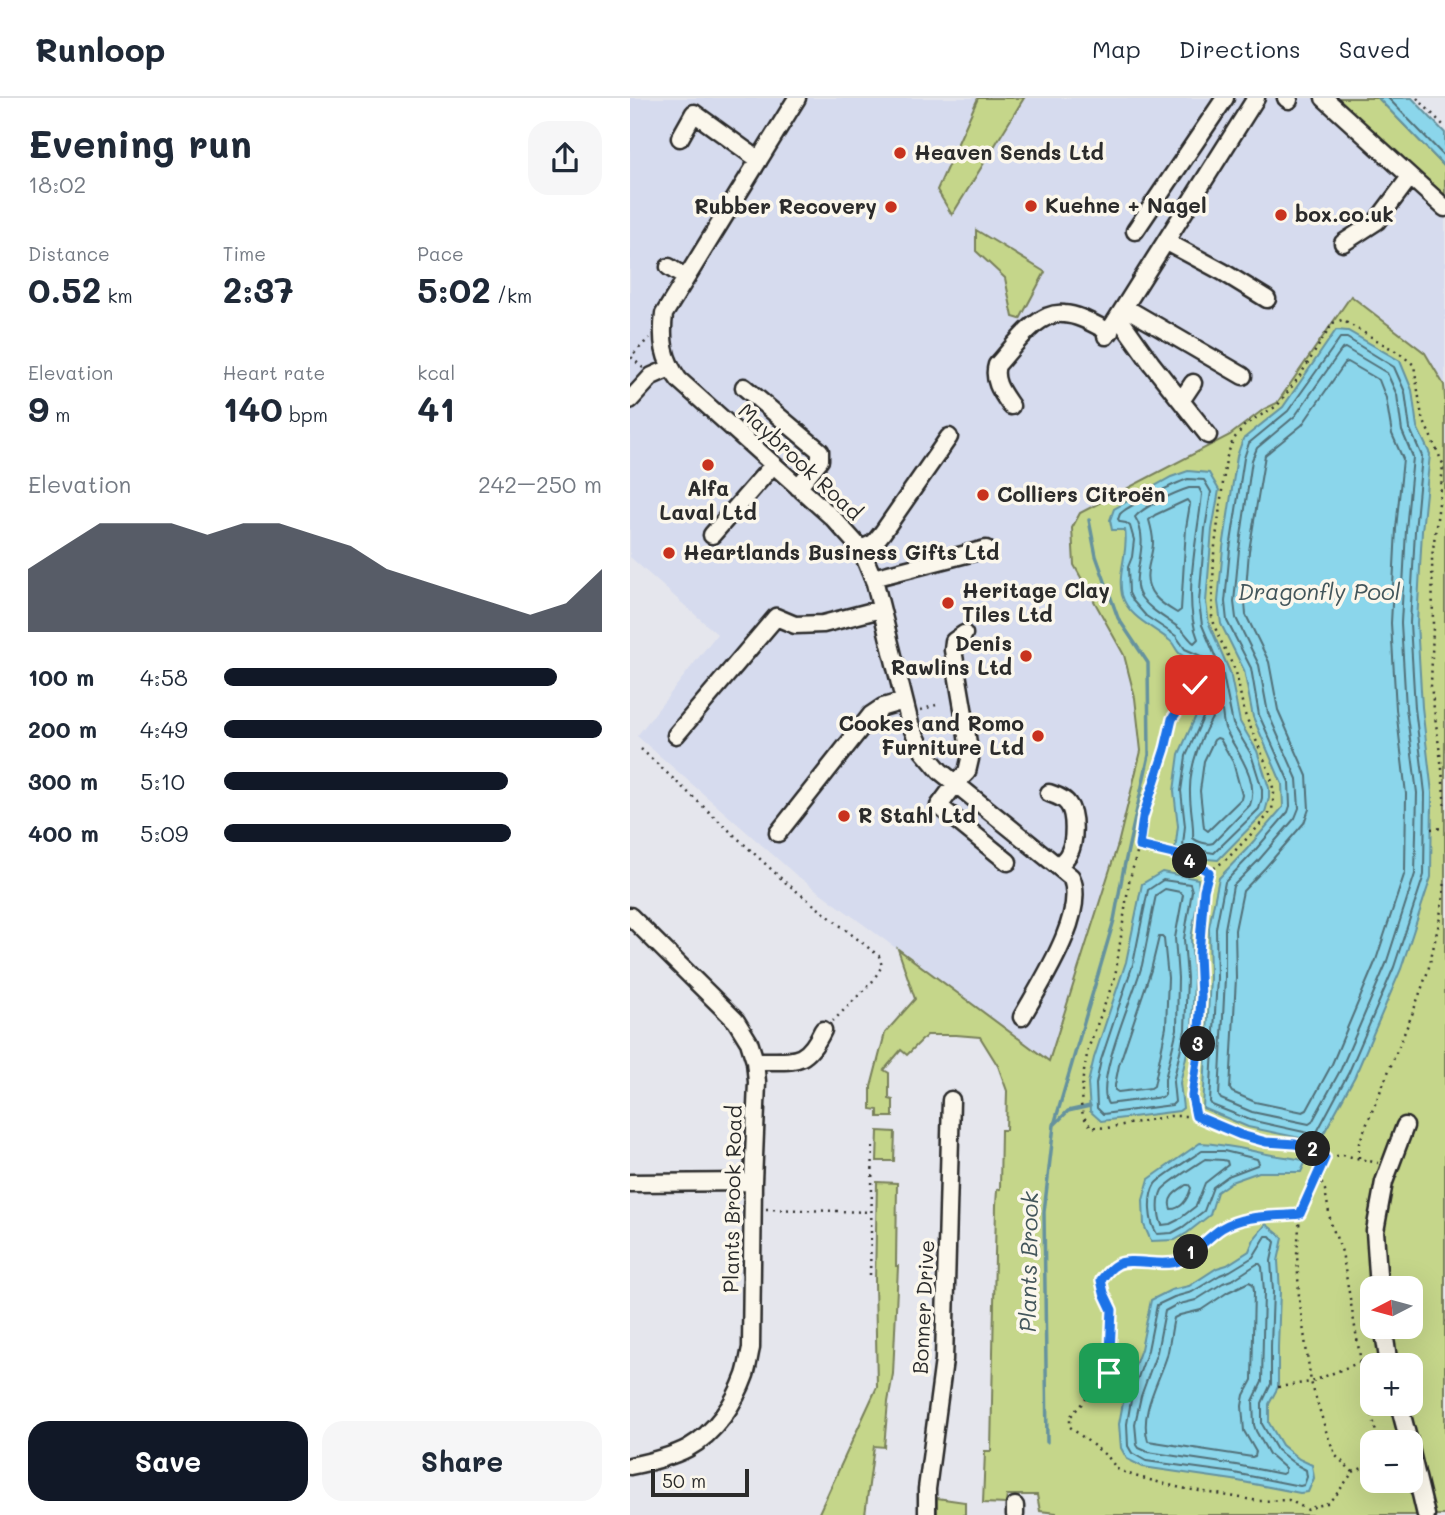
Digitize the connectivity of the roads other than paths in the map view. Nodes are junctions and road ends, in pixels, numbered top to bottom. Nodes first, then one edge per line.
1 (797, 98) edge
2 (1225, 98) edge
3 (1256, 98) edge
4 (1324, 98) edge
5 (680, 138) dead end
6 (759, 160) junction
7 (1410, 177) junction
8 (1445, 208) edge
9 (1135, 231) dead end
10 (1167, 242) junction
11 (1343, 243) dead end
12 (669, 267) dead end
13 (686, 278) junction
14 (1266, 299) dead end
15 (1115, 324) junction
16 (670, 368) junction
17 (1243, 376) dead end
18 (1193, 383) dead end
19 (744, 387) dead end
20 (630, 400) edge
21 (1181, 401) junction
22 (1011, 406) dead end
23 (1208, 435) dead end
24 (948, 437) dead end
25 (773, 465) junction
26 (798, 487) junction
27 (712, 535) dead end
28 (860, 549) junction
29 (986, 549) dead end
30 (873, 578) junction
31 (881, 609) junction
32 (964, 634) dead end
33 (904, 701) junction
34 (676, 735) dead end
35 (956, 783) junction
36 (1049, 793) dead end
37 (778, 833) dead end
38 (1008, 862) dead end
39 (1065, 872) junction
40 (630, 916) edge
41 (1021, 1017) dead end
42 (823, 1030) road end
43 (755, 1061) junction
44 (951, 1100) dead end
45 (1405, 1126) dead end
46 (753, 1182) junction
47 (630, 1183) edge
48 (1378, 1276) edge
49 (630, 1466) edge
50 (1421, 1493) edge
51 (927, 1515) edge
52 (1426, 1515) edge

1 - 6 street
2 - 9 street
3 - 10 street
4 - 7 street
5 - 6 street
6 - 13 street
7 - 8 street
7 - 11 street
10 - 14 street
10 - 15 street
12 - 13 street
13 - 16 street
15 - 17 street
15 - 21 street
15 - 22 street
16 - 20 street
16 - 25 street, Maybrook Road
18 - 21 street
19 - 26 street
21 - 23 street
24 - 28 street
25 - 26 street, Maybrook Road
25 - 27 street
26 - 28 street, Maybrook Road
28 - 30 street, Maybrook Road
29 - 30 street
30 - 31 street, Maybrook Road
31 - 33 street, Maybrook Road
31 - 34 street
32 - 35 street
33 - 35 street, Maybrook Road
33 - 37 street
35 - 38 street
35 - 39 street, Maybrook Road
36 - 39 street
39 - 41 street
40 - 43 street, Plants Brook Road
42 - 43 street
43 - 46 street, Plants Brook Road
44 - 51 street, Bonner Drive
45 - 48 street
46 - 47 street
46 - 49 street, Plants Brook Road
50 - 52 street

